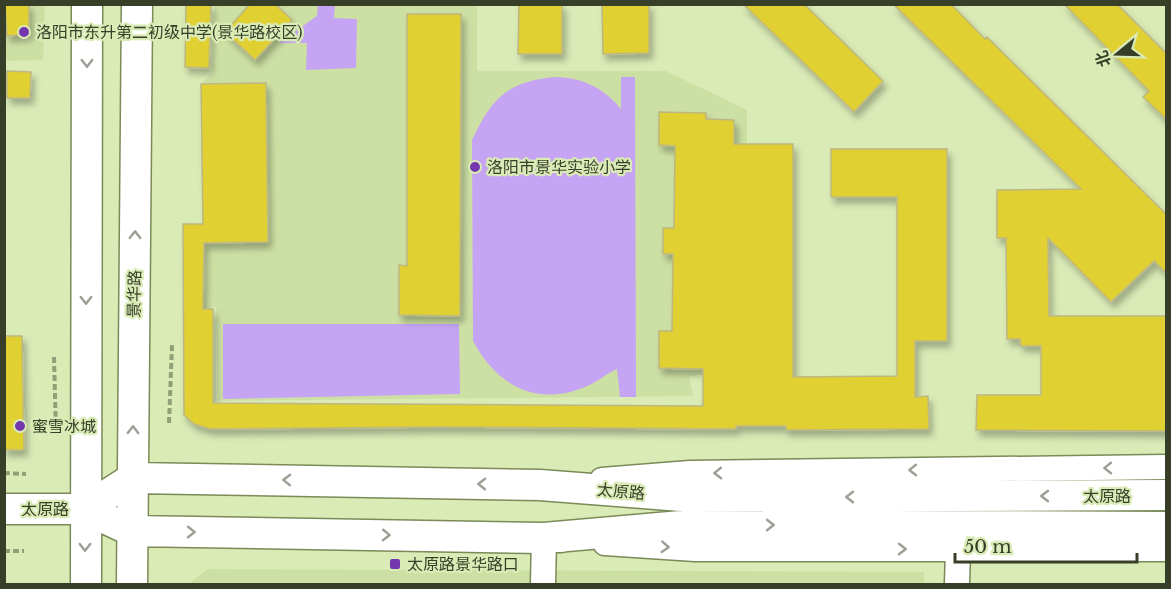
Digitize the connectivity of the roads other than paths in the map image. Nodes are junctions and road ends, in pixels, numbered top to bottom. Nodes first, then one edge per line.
1 (87, 4) edge
2 (137, 4) edge
3 (1167, 467) edge
4 (133, 478) junction
5 (540, 485) junction
6 (1167, 495) edge
7 (4, 509) edge
8 (85, 509) junction
9 (1167, 527) edge
10 (132, 531) junction
11 (544, 538) junction
12 (958, 549) junction
13 (1167, 549) edge
14 (86, 585) edge
15 (132, 585) edge
16 (543, 585) edge
17 (957, 585) edge

1 -> 8 main road
4 -> 2 main road, 景华路
3 -> 5 street
5 -> 4 main road, 太原路
4 - 8 main road, 太原路
4 - 10 main road, 景华路
6 -> 5 main road, 太原路
7 - 8 main road, 太原路
8 - 10 main road, 太原路
8 -> 14 main road
11 -> 9 main road, 太原路
10 -> 11 main road, 太原路
10 - 15 main road, 景华路
11 -> 12 street
11 - 16 street
12 - 13 street
12 - 17 street

